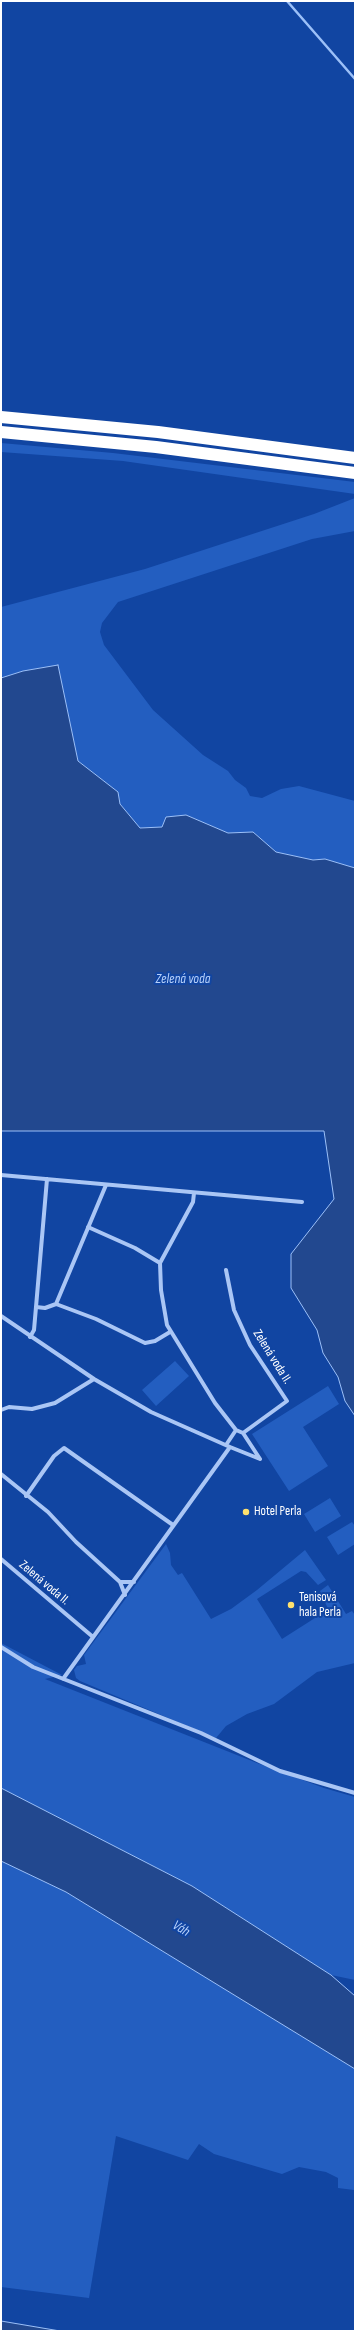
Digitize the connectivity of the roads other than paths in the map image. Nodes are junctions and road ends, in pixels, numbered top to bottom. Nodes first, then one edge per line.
1 (1, 417) edge
2 (1, 432) edge
3 (355, 458) edge
4 (355, 473) edge
5 (1, 1175) edge
6 (47, 1179) junction
7 (106, 1184) junction
8 (194, 1193) junction
9 (302, 1202) dead end
10 (88, 1227) junction
11 (160, 1263) junction
12 (226, 1270) dead end
13 (56, 1304) junction
14 (36, 1307) junction
15 (1, 1316) edge
16 (170, 1332) junction
17 (30, 1337) junction
18 (94, 1379) junction
19 (1, 1410) edge
20 (236, 1430) junction
21 (243, 1433) junction
22 (228, 1446) junction
23 (1, 1474) edge
24 (26, 1496) junction
25 (173, 1525) junction
26 (1, 1559) edge
27 (120, 1582) junction
28 (134, 1582) junction
29 (125, 1595) junction
30 (93, 1637) junction
31 (1, 1647) edge
32 (63, 1679) junction
33 (355, 1793) edge

1 - 3 highway
2 - 4 highway
5 - 6 street
6 - 7 street
6 - 14 street
7 - 8 street
7 - 10 street
8 - 9 street
8 - 11 street
10 - 11 street
10 - 13 street
11 - 16 street
12 - 21 street, Zelená voda II.
13 - 14 street
13 - 16 street
14 - 17 street
15 - 17 street
16 - 20 street
17 - 18 street
18 - 19 street
18 - 22 street
20 - 21 street
20 - 22 street
21 - 22 street
22 - 25 street
23 - 24 street
24 - 25 street
24 - 27 street
25 - 28 street
26 - 30 street, Zelená voda II.
27 - 28 street
27 - 29 street
28 - 29 street
29 - 30 street
30 - 32 street
31 - 32 street
32 - 33 street

